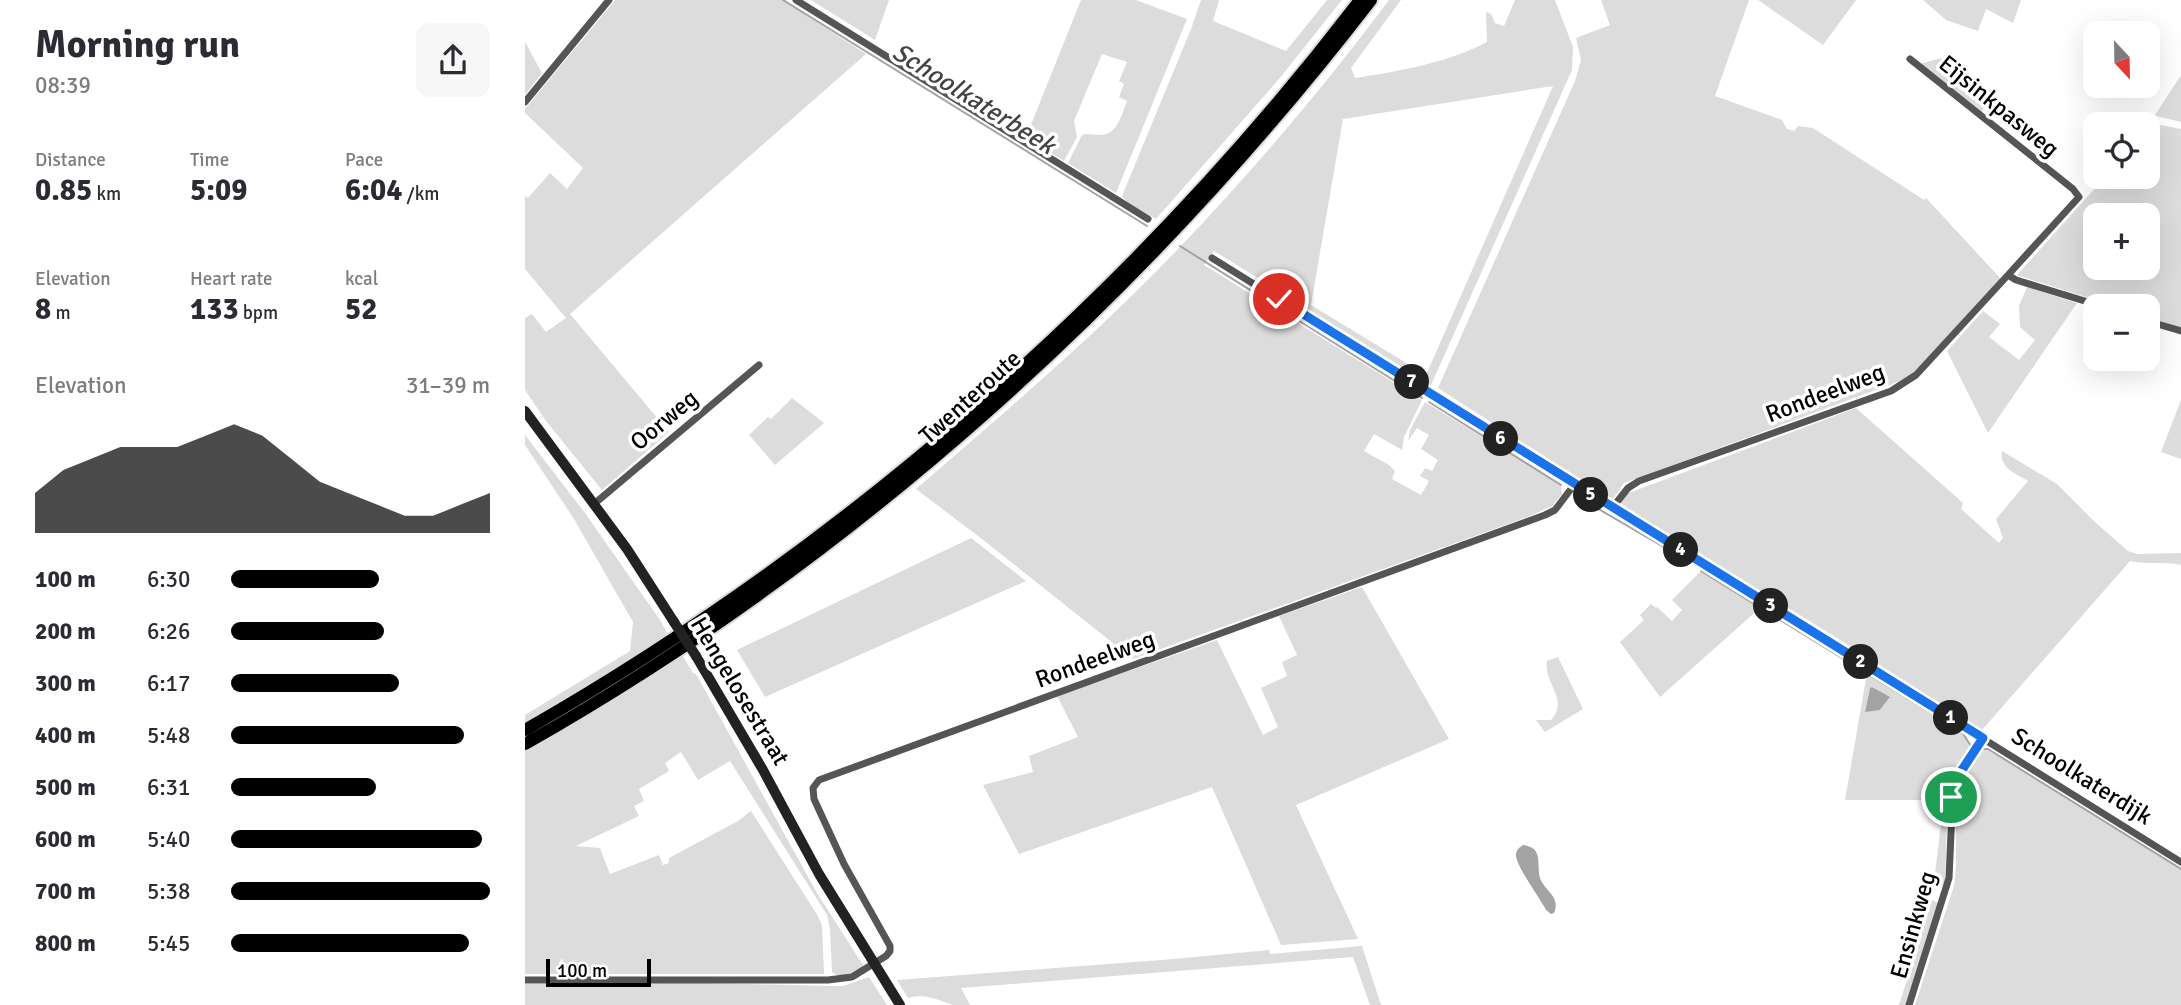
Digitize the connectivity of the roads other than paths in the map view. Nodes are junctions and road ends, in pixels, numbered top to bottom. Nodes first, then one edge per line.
1 (609, 0) edge
2 (796, 0) edge
3 (1360, 0) edge
4 (1371, 0) edge
5 (1910, 59) dead end
6 (525, 102) edge
7 (1148, 219) dead end
8 (1212, 258) dead end
9 (2008, 275) junction
10 (2083, 300) edge
11 (2160, 325) edge
12 (2181, 331) edge
13 (759, 365) dead end
14 (525, 411) edge
15 (1574, 485) junction
16 (594, 504) junction
17 (1613, 507) junction
18 (525, 730) edge
19 (1983, 738) junction
20 (525, 744) edge
21 (2181, 862) edge
22 (874, 964) junction
23 (525, 980) edge
24 (900, 1005) edge
25 (1909, 1005) edge

1 - 6 street
2 - 7 street
3 - 18 highway, Twenteroute
4 - 20 highway, Twenteroute
5 - 9 street, Eijsinkpasweg
8 - 15 street, Schoolkaterdijk
9 - 10 street
9 - 17 street, Rondeelweg
11 - 12 street
13 - 16 street, Oorweg
14 - 16 main road, Hengelosestraat
15 - 17 street, Schoolkaterdijk
15 - 22 street, Rondeelweg
16 - 22 main road, Hengelosestraat, bridge
17 - 19 street, Schoolkaterdijk
19 - 21 street, Schoolkaterdijk
19 - 25 street, Ensinkweg
22 - 23 street
22 - 24 main road, Hengelosestraat

